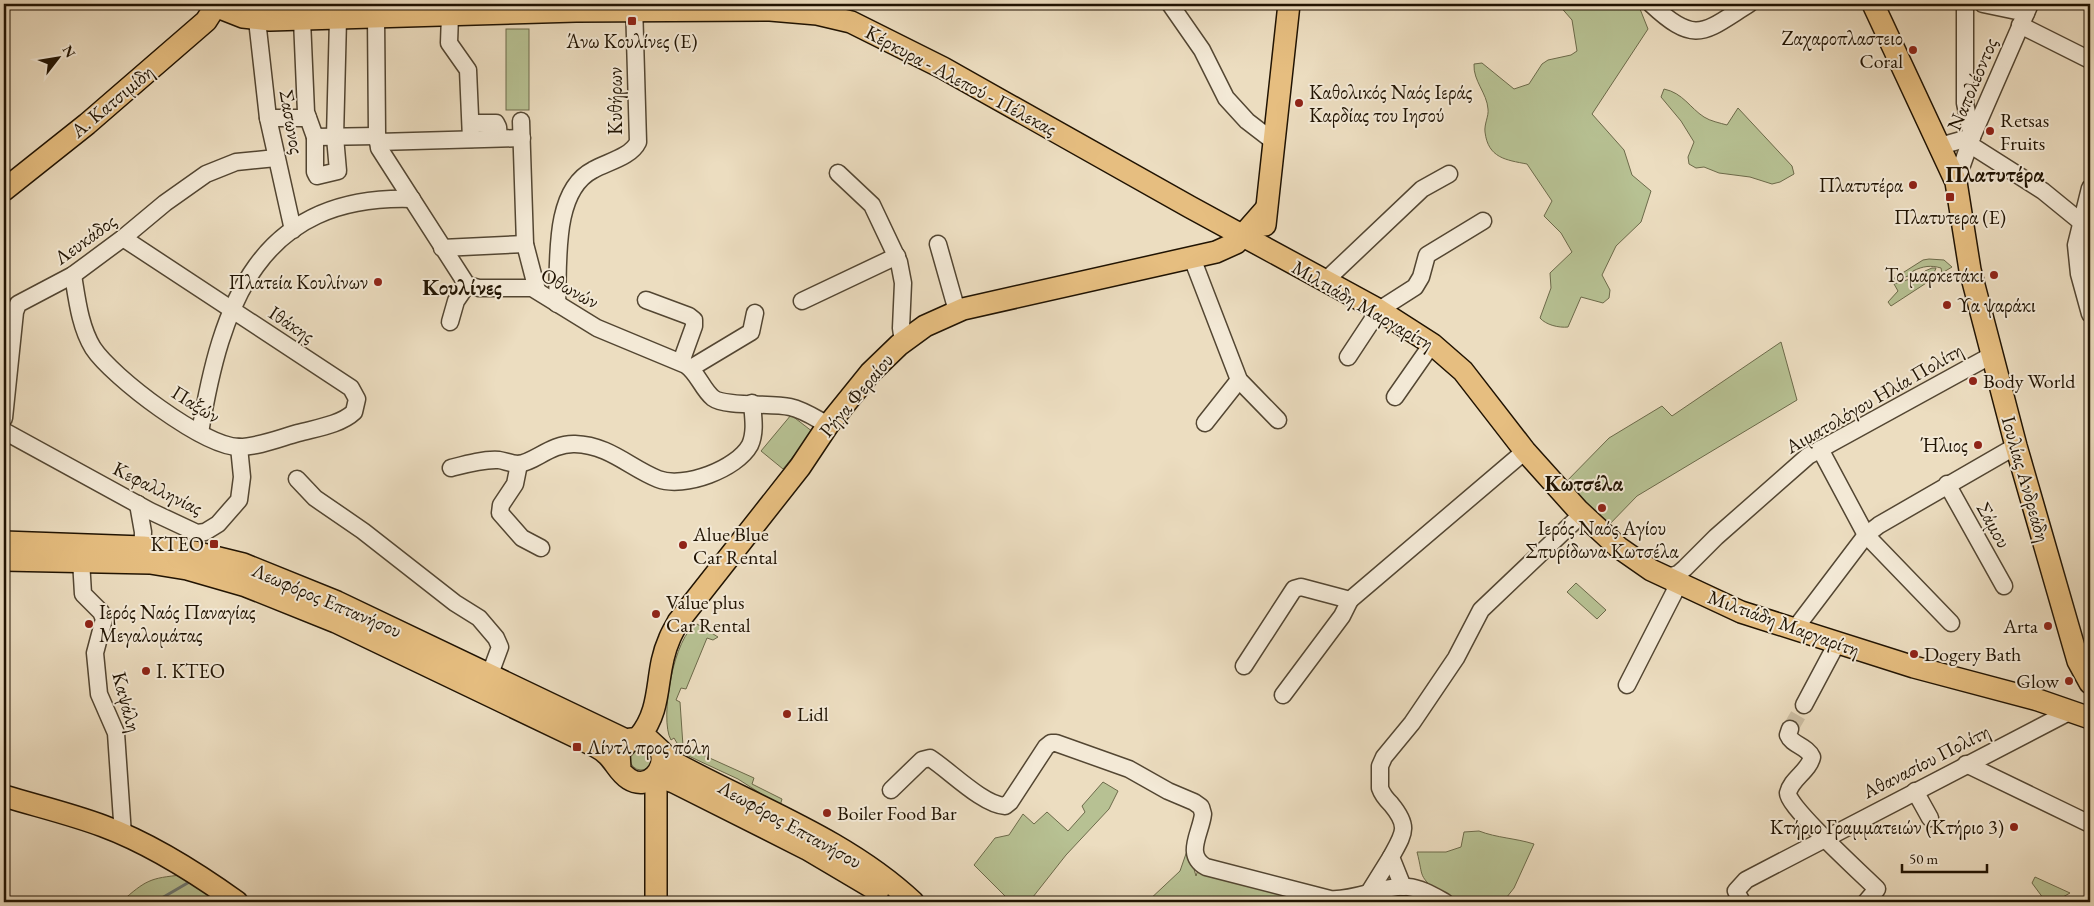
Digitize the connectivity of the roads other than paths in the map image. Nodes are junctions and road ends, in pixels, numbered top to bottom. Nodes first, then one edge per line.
1 (1170, 4) edge
2 (1289, 4) edge
3 (1651, 4) edge
4 (1749, 4) edge
5 (1873, 4) edge
6 (1965, 4) edge
7 (1983, 4) edge
8 (212, 5) edge
9 (634, 7) edge
10 (725, 7) edge
11 (751, 7) edge
12 (788, 7) edge
13 (2025, 14) edge
14 (450, 15) junction
15 (376, 17) junction
16 (338, 18) junction
17 (257, 20) junction
18 (302, 20) junction
19 (2090, 60) edge
20 (268, 118) junction
21 (308, 118) junction
22 (521, 121) dead end
23 (471, 131) junction
24 (315, 137) junction
25 (335, 137) junction
26 (522, 138) junction
27 (378, 139) junction
28 (1273, 141) junction
29 (1971, 141) junction
30 (1940, 146) junction
31 (276, 158) junction
32 (838, 174) dead end
33 (1449, 174) dead end
34 (1956, 182) junction
35 (2090, 188) edge
36 (4, 190) edge
37 (412, 199) junction
38 (1265, 210) junction
39 (1483, 220) dead end
40 (2081, 222) junction
41 (293, 230) junction
42 (1243, 236) junction
43 (123, 238) junction
44 (526, 244) junction
45 (938, 244) dead end
46 (442, 248) junction
47 (1267, 249) junction
48 (897, 256) junction
49 (1192, 258) junction
50 (73, 275) junction
51 (1325, 281) junction
52 (467, 285) junction
53 (537, 290) junction
54 (646, 300) dead end
55 (802, 301) dead end
56 (557, 304) junction
57 (230, 310) junction
58 (1379, 310) junction
59 (957, 311) junction
60 (755, 313) dead end
61 (2090, 314) edge
62 (450, 322) dead end
63 (903, 342) junction
64 (1432, 344) junction
65 (1992, 355) junction
66 (1348, 357) dead end
67 (686, 365) junction
68 (1239, 380) junction
69 (1395, 397) dead end
70 (752, 403) junction
71 (4, 418) edge
72 (1278, 420) dead end
73 (1205, 423) dead end
74 (828, 425) junction
75 (4, 431) edge
76 (200, 433) junction
77 (2016, 446) junction
78 (239, 447) junction
79 (1820, 449) junction
80 (1525, 451) junction
81 (519, 464) junction
82 (451, 468) dead end
83 (297, 479) dead end
84 (1948, 484) junction
85 (138, 504) junction
86 (1582, 514) junction
87 (1866, 535) junction
88 (4, 542) edge
89 (541, 548) dead end
90 (143, 555) junction
91 (4, 560) edge
92 (81, 560) junction
93 (1668, 577) junction
94 (2004, 586) dead end
95 (1350, 600) junction
96 (1951, 623) dead end
97 (1794, 630) junction
98 (1837, 643) junction
99 (1244, 666) dead end
100 (490, 674) junction
101 (2090, 683) edge
102 (1626, 685) dead end
103 (1284, 695) dead end
104 (657, 701) junction
105 (1804, 704) tunnel mouth
106 (2083, 713) edge
107 (1790, 729) dead end
108 (633, 739) junction
109 (661, 752) junction
110 (1966, 764) junction
111 (641, 776) junction
112 (890, 790) dead end
113 (1915, 791) junction
114 (4, 796) edge
115 (1930, 818) dead end
116 (2090, 824) edge
117 (123, 835) junction
118 (1824, 838) junction
119 (1391, 857) junction
120 (1403, 887) junction
121 (1368, 894) junction
122 (237, 902) edge
123 (656, 902) edge
124 (892, 902) edge
125 (913, 902) edge
126 (1445, 902) edge
127 (1742, 902) edge
128 (1866, 902) edge

1 - 28 street
2 - 28 main road
3 - 4 street
5 - 30 main road, Ιουλίας Ανδρεάδη
6 - 29 street
7 - 13 street
8 - 17 main road, Κέρκυρα - Αλεπού - Πέλεκας
8 - 36 main road, Α. Κατσιμίδη
9 - 10 main road, Κέρκυρα - Αλεπού - Πέλεκας
9 - 14 main road, Κέρκυρα - Αλεπού - Πέλεκας
9 - 56 street, Κυθήρων
10 - 11 main road, Κέρκυρα - Αλεπού - Πέλεκας
11 - 12 main road, Κέρκυρα - Αλεπού - Πέλεκας
12 - 42 main road, Κέρκυρα - Αλεπού - Πέλεκας
13 - 19 street
13 - 29 street, Ναπολέοντος
14 - 15 main road, Κέρκυρα - Αλεπού - Πέλεκας
14 - 23 street
15 - 16 main road, Κέρκυρα - Αλεπού - Πέλεκας
15 - 27 street
16 - 18 main road, Κέρκυρα - Αλεπού - Πέλεκας
16 - 25 street
17 - 18 main road, Κέρκυρα - Αλεπού - Πέλεκας
17 - 20 street, Σασωνος
18 - 21 street
20 - 21 street
20 - 31 street, Σασωνος
21 - 24 street
22 - 26 street
23 - 26 street
23 - 27 street
24 - 25 street
24 - 25 street
25 - 27 street
26 - 44 street
27 - 37 street
28 - 38 main road
29 - 30 street
29 - 34 street, Ναπολέοντος
29 - 40 street
30 - 34 main road, Ιουλίας Ανδρεάδη
31 - 41 street, Σασωνος
31 - 43 street, Λευκάδος
32 - 48 street
33 - 51 street
34 - 65 main road, Ιουλίας Ανδρεάδη
35 - 40 street
37 - 41 street
37 - 46 street
38 - 42 main road, Ρήγα Φεραίου
38 - 47 main road
39 - 58 street
40 - 61 street
41 - 57 street
42 - 47 main road, Κέρκυρα - Αλεπού - Πέλεκας
42 - 49 main road, Ρήγα Φεραίου
43 - 50 street, Λευκάδος
43 - 57 street, Ιθάκης
44 - 46 street
44 - 53 street
45 - 59 street
46 - 52 street
47 - 51 main road, Μιλτιάδη Μαργαρίτη
48 - 55 street
48 - 63 street
49 - 59 main road, Ρήγα Φεραίου
49 - 68 street
50 - 71 street, Λευκάδος
50 - 76 street, Παξών
51 - 58 main road, Μιλτιάδη Μαργαρίτη
52 - 53 street, Οθωνών
52 - 62 street
53 - 56 street, Οθωνών
54 - 67 street
56 - 67 street, Οθωνών
57 - 76 street
57 - 78 street, Ιθάκης
58 - 64 main road, Μιλτιάδη Μαργαρίτη
58 - 66 street
59 - 63 main road, Ρήγα Φεραίου
60 - 67 street
63 - 74 main road, Ρήγα Φεραίου
64 - 69 street
64 - 80 main road, Μιλτιάδη Μαργαρίτη
65 - 77 main road, Ιουλίας Ανδρεάδη
65 - 79 street, Αιματολόγου Ηλία Πολίτη
67 - 70 street
68 - 72 street
68 - 73 street
70 - 74 street
70 - 81 street
74 - 104 main road, Ρήγα Φεραίου
75 - 85 street, Κεφαλληνίας
76 - 78 street, Παξών
77 - 84 street
77 - 101 main road, Ιουλίας Ανδρεάδη
78 - 85 street, Κεφαλληνίας
79 - 87 street
79 - 93 street, Αιματολόγου Ηλία Πολίτη
80 - 86 main road, Μιλτιάδη Μαργαρίτη
80 - 95 street
81 - 82 street
81 - 89 street
83 - 100 street
84 - 87 street
84 - 94 street, Σάμου
85 - 90 street
86 - 93 main road, Μιλτιάδη Μαργαρίτη
86 - 119 street
87 - 96 street
87 - 97 street
88 - 90 main road, Λεωφόρος Επτανήσου
90 - 92 main road, Λεωφόρος Επτανήσου
90 - 100 main road, Λεωφόρος Επτανήσου
90 - 111 main road, Λεωφόρος Επτανήσου
91 - 92 main road, Λεωφόρος Επτανήσου
92 - 117 street, Καψάλη
93 - 97 main road, Μιλτιάδη Μαργαρίτη
93 - 102 street
95 - 99 street
95 - 103 street
97 - 98 main road, Μιλτιάδη Μαργαρίτη
98 - 105 street
98 - 106 main road, Μιλτιάδη Μαργαρίτη
100 - 108 main road, Λεωφόρος Επτανήσου
104 - 108 main road, Ρήγα Φεραίου
104 - 109 main road, Ρήγα Φεραίου
106 - 110 street, Αθανασίου Πολίτη
107 - 118 street
108 - 109 main road, Λεωφόρος Επτανήσου
108 - 111 main road
109 - 111 main road
109 - 125 main road, Λεωφόρος Επτανήσου
110 - 113 street, Αθανασίου Πολίτη
110 - 116 street
111 - 123 main road
111 - 124 main road, Λεωφόρος Επτανήσου
112 - 121 street
113 - 115 street
113 - 118 street, Αθανασίου Πολίτη
114 - 117 main road
117 - 122 main road
118 - 127 street, Αθανασίου Πολίτη
118 - 128 street
119 - 120 street
119 - 121 street
120 - 121 street
120 - 126 street

